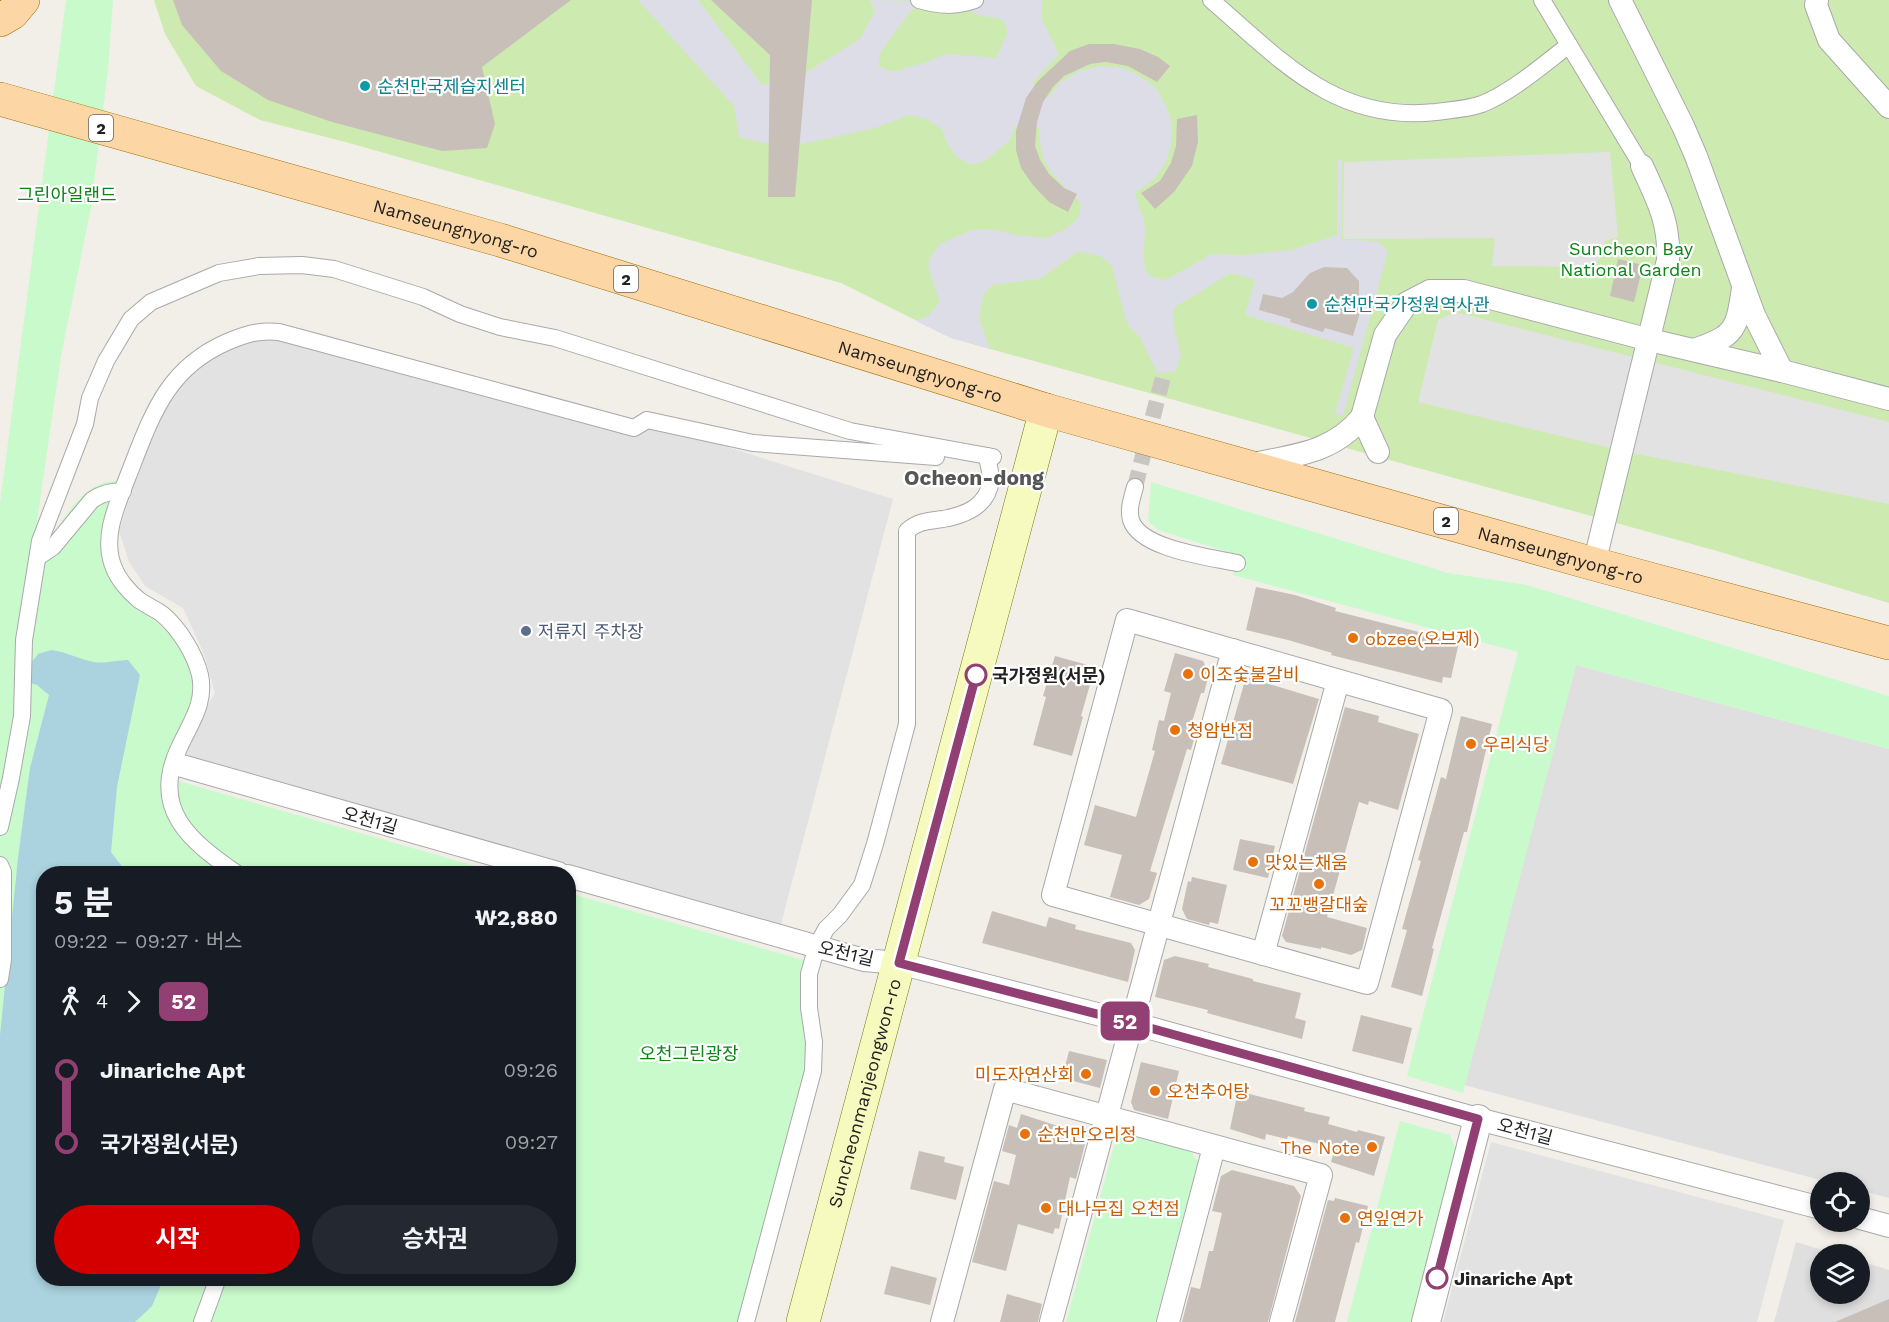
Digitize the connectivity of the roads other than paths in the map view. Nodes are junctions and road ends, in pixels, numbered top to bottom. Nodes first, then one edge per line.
1 (23, 0) edge
2 (919, 0) edge
3 (975, 0) edge
4 (1211, 0) edge
5 (1542, 0) edge
6 (1620, 0) edge
7 (1817, 0) edge
8 (0, 20) edge
9 (1569, 45) junction
10 (0, 99) edge
11 (1889, 107) edge
12 (1642, 165) joint
13 (1743, 287) junction
14 (1650, 340) junction
15 (1694, 350) junction
16 (1782, 371) junction
17 (1889, 399) edge
18 (1046, 410) junction
19 (1362, 417) junction
20 (961, 452) junction
21 (1378, 452) dead end
22 (1246, 466) junction
23 (1135, 487) tunnel mouth
24 (123, 491) junction
25 (38, 557) junction
26 (1237, 563) dead end
27 (1594, 564) junction
28 (1889, 643) edge
29 (1233, 650) junction
30 (1338, 681) junction
31 (182, 766) dead end
32 (0, 827) edge
33 (0, 865) edge
34 (227, 866) edge
35 (533, 866) edge
36 (576, 878) edge
37 (1159, 924) junction
38 (817, 946) junction
39 (1263, 954) junction
40 (899, 963) junction
41 (0, 979) edge
42 (1132, 1023) junction
43 (1106, 1117) junction
44 (1478, 1119) junction
45 (1214, 1147) junction
46 (1810, 1205) edge
47 (1870, 1221) edge
48 (1889, 1226) edge
49 (215, 1286) edge
50 (202, 1322) edge
51 (746, 1322) edge
52 (803, 1322) edge
53 (942, 1322) edge
54 (1051, 1322) edge
55 (1168, 1322) edge
56 (1281, 1322) edge
57 (1426, 1322) edge

1 - 8 main road
2 - 3 street
4 - 9 street
5 - 9 street
6 - 13 street
7 - 11 street
9 - 12 street
10 - 18 main road, Namseungnyong-ro / 2
12 - 14 street
13 - 15 street
13 - 16 street
14 - 15 street
14 - 19 street
14 - 27 street
15 - 16 street
16 - 17 street
18 - 22 main road, Namseungnyong-ro / 2
18 - 40 main road, Suncheonmanjeongwon-ro
19 - 21 street
19 - 22 street
20 - 24 street
20 - 25 street
20 - 38 street
22 - 27 main road, Namseungnyong-ro / 2
23 - 26 street
24 - 25 street
24 - 34 street
25 - 32 street
27 - 28 main road, Namseungnyong-ro / 2
29 - 30 street
29 - 37 street
29 - 37 street
30 - 39 street
30 - 39 street
31 - 35 street, 오천1길
33 - 41 street
36 - 38 street, 오천1길
37 - 39 street
37 - 42 street
38 - 40 street, 오천1길
38 - 51 street
40 - 42 street, 오천1길
40 - 52 main road, Suncheonmanjeongwon-ro
42 - 43 street
42 - 44 street, 오천1길
43 - 45 street
43 - 53 street
43 - 54 street
44 - 46 street, 오천1길
44 - 57 street
45 - 55 street
45 - 56 street
47 - 48 street
49 - 50 street

